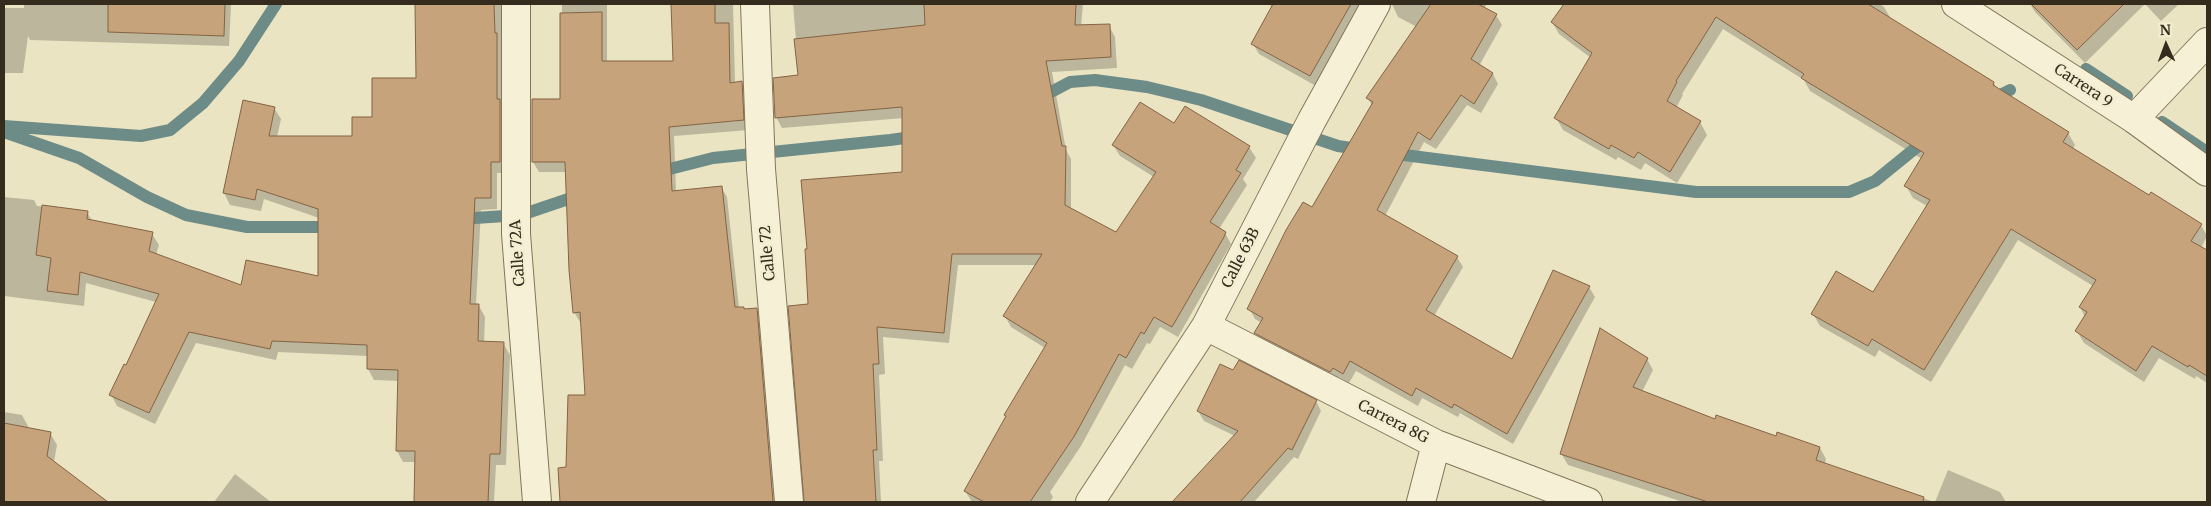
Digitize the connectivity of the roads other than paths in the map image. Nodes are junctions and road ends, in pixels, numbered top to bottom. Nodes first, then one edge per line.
1 (516, 4) edge
2 (755, 4) edge
3 (1376, 4) edge
4 (1956, 4) edge
5 (2207, 42) edge
6 (2134, 119) junction
7 (2207, 172) edge
8 (1206, 326) junction
9 (1436, 444) junction
10 (537, 502) edge
11 (789, 502) edge
12 (1090, 502) edge
13 (1421, 502) edge
14 (1588, 502) edge

1 - 10 street, Calle 72A
2 - 11 street, Calle 72
3 - 8 street, Calle 63B
4 - 6 street, Carrera 9
5 - 6 street
6 - 7 street, Carrera 9
8 - 9 street, Carrera 8G
8 - 12 street, Calle 63B
9 - 13 street
9 - 14 street, Carrera 8G

